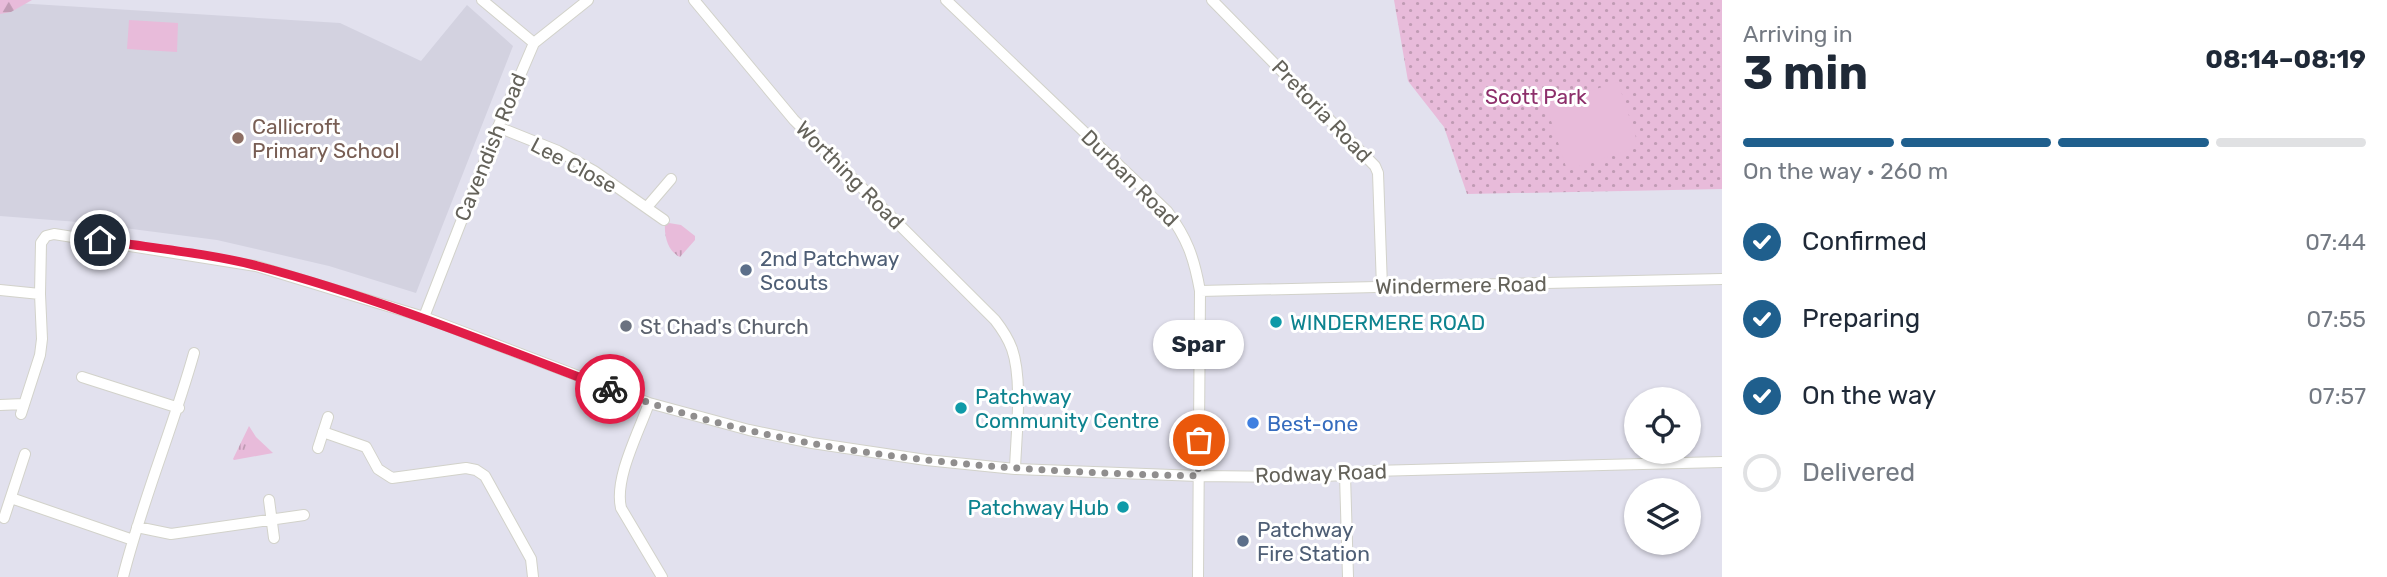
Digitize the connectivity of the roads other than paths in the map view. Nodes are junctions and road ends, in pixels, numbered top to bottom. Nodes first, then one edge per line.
1 (482, 0) edge
2 (588, 0) edge
3 (694, 0) edge
4 (946, 0) edge
5 (1212, 0) edge
6 (534, 43) junction
7 (498, 127) junction
8 (671, 179) dead end
9 (647, 207) junction
10 (664, 220) dead end
11 (1722, 279) edge
12 (1381, 287) junction
13 (0, 289) edge
14 (1200, 291) junction
15 (40, 294) junction
16 (424, 317) junction
17 (194, 353) dead end
18 (82, 377) dead end
19 (649, 403) junction
20 (0, 405) edge
21 (178, 408) junction
22 (328, 417) dead end
23 (323, 432) junction
24 (318, 448) dead end
25 (25, 454) dead end
26 (1722, 462) edge
27 (1015, 470) junction
28 (1345, 475) junction
29 (1198, 476) junction
30 (11, 498) junction
31 (269, 500) dead end
32 (304, 515) dead end
33 (5, 518) dead end
34 (272, 519) junction
35 (137, 527) junction
36 (274, 538) dead end
37 (133, 540) junction
38 (123, 577) edge
39 (533, 577) edge
40 (662, 577) edge
41 (1198, 577) edge
42 (1348, 577) edge

1 - 6 street
2 - 6 street, Cavendish Road
3 - 27 street, Worthing Road
4 - 14 street, Durban Road
5 - 12 street, Pretoria Road
6 - 7 street, Cavendish Road
7 - 9 street, Lee Close
7 - 16 street, Cavendish Road
8 - 9 street
9 - 10 street, Lee Close
11 - 12 street, Windermere Road
12 - 14 street, Windermere Road
13 - 15 street
14 - 29 street, Durban Road
15 - 16 street, Rodway Road
15 - 20 street, Rodway Road
16 - 19 street, Rodway Road
17 - 21 street
18 - 21 street
19 - 27 street, Rodway Road
19 - 40 street
21 - 35 street
22 - 23 street
23 - 24 street
23 - 39 street
25 - 30 street
26 - 28 street, Rodway Road
27 - 29 street, Rodway Road
28 - 29 street, Rodway Road
28 - 42 street
29 - 41 street, Durban Road
30 - 33 street
30 - 37 street
31 - 34 street
32 - 34 street
34 - 35 street
34 - 36 street
35 - 37 street
37 - 38 street

